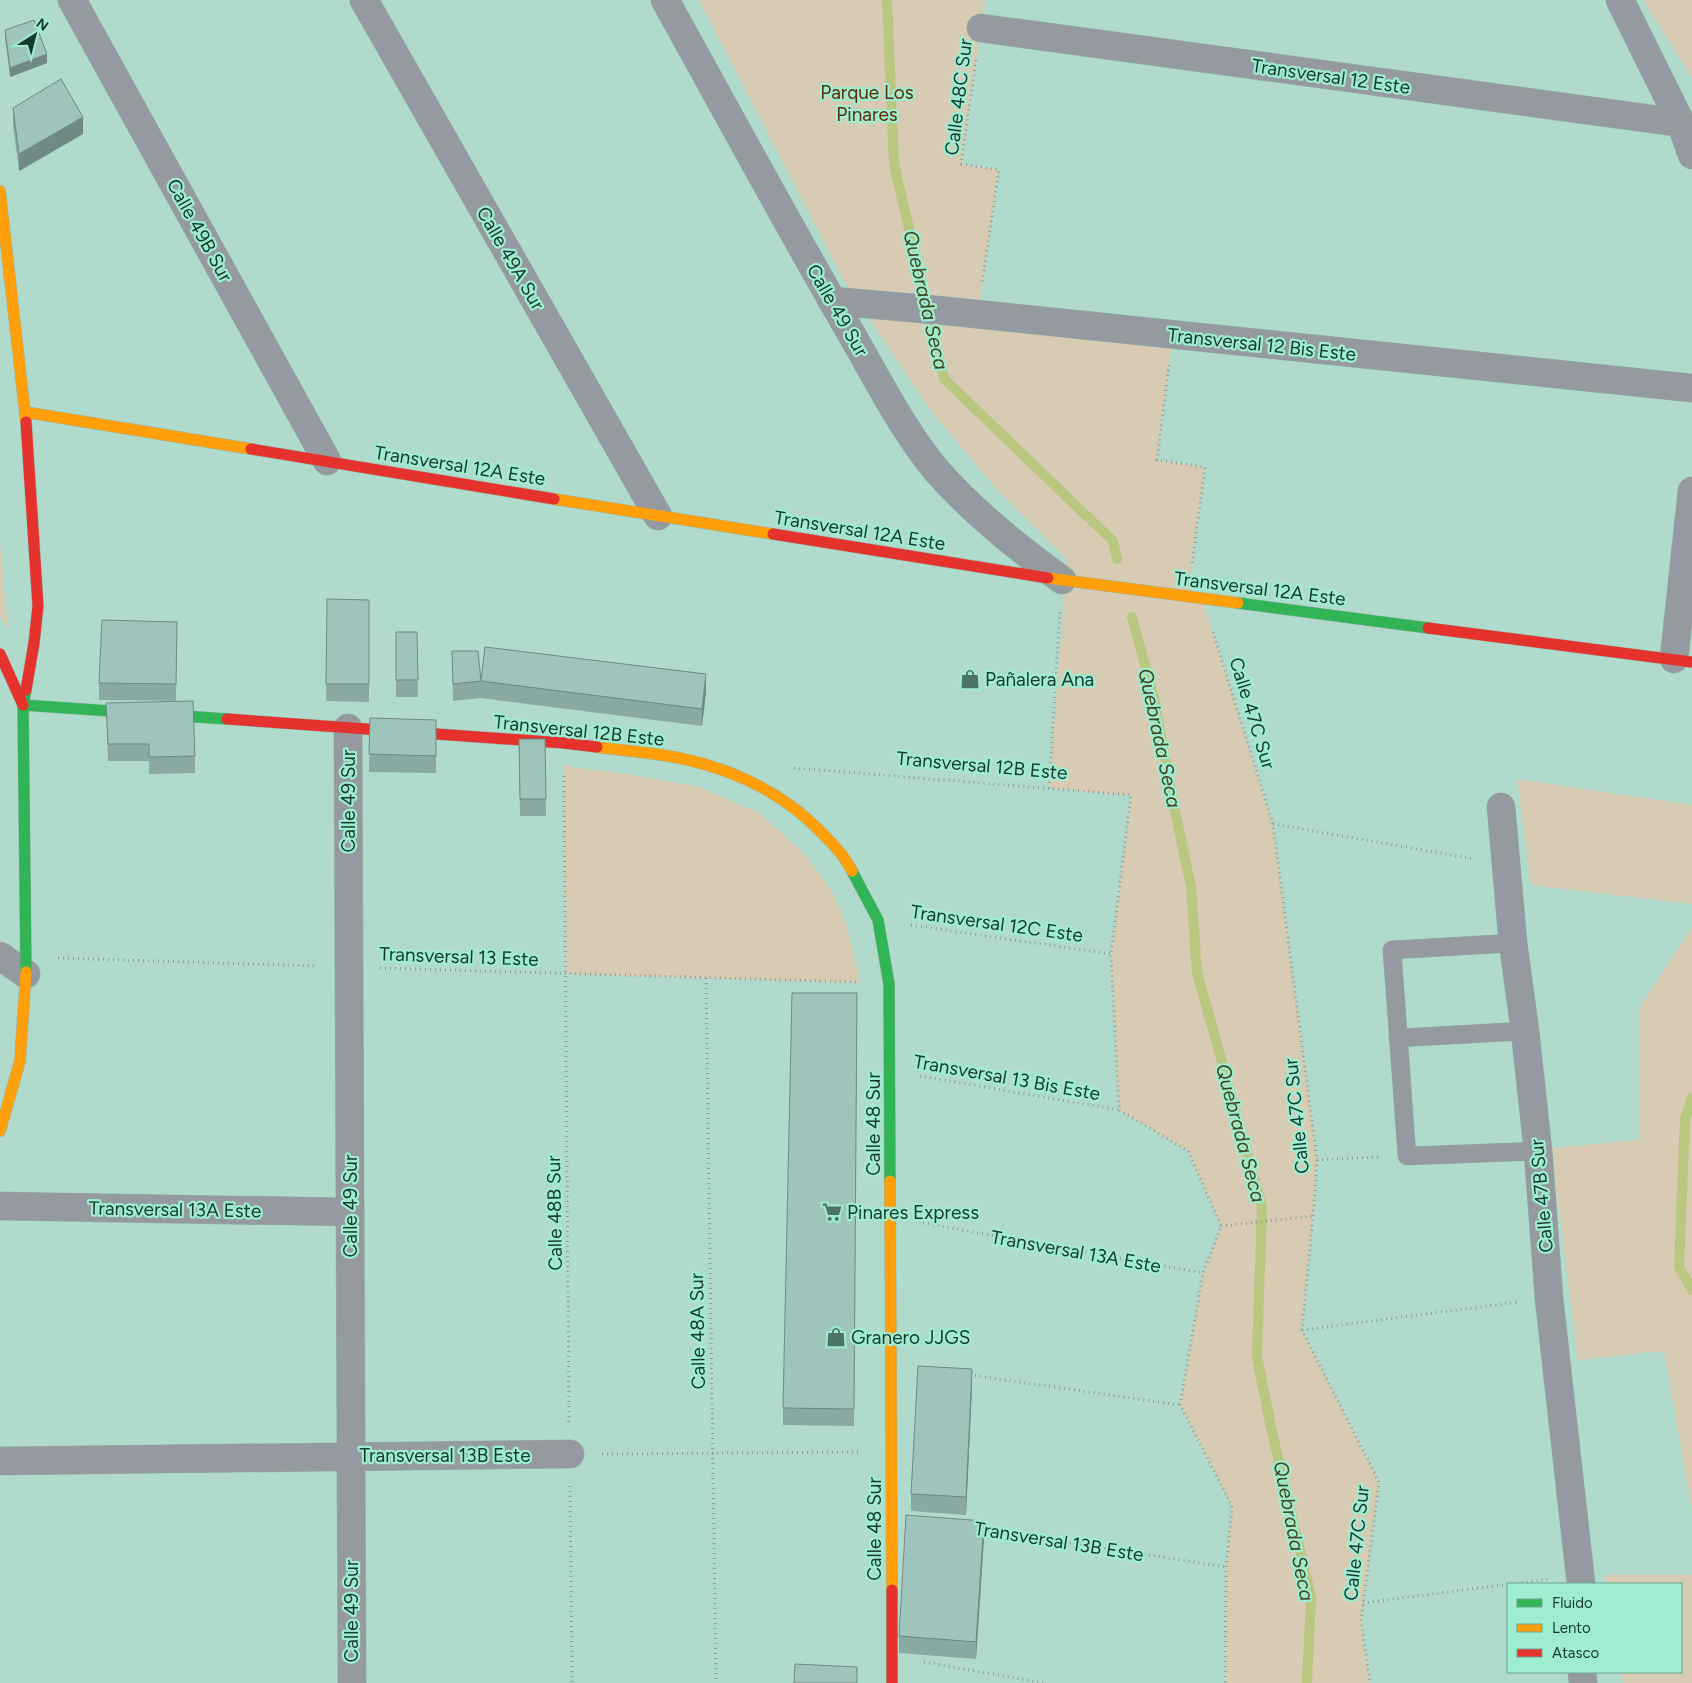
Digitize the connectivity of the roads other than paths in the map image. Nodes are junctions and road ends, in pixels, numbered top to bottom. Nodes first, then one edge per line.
1 (72, 0) edge
2 (364, 0) edge
3 (665, 0) edge
4 (1620, 0) edge
5 (981, 28) road end
6 (1681, 123) junction
7 (1692, 155) edge
8 (0, 191) edge
9 (832, 301) junction
10 (1692, 388) edge
11 (25, 412) junction
12 (327, 461) junction
13 (1692, 491) edge
14 (658, 516) junction
15 (1062, 580) junction
16 (0, 654) edge
17 (1683, 660) edge
18 (23, 705) junction
19 (348, 728) junction
20 (684, 759) joint
21 (1501, 807) dead end
22 (1513, 943) junction
23 (0, 956) edge
24 (27, 966) junction
25 (1525, 1031) junction
26 (1398, 1038) junction
27 (0, 1130) edge
28 (1538, 1151) junction
29 (0, 1206) edge
30 (350, 1212) junction
31 (570, 1454) road end
32 (351, 1456) junction
33 (0, 1461) edge
34 (1581, 1579) edge
35 (352, 1683) edge
36 (892, 1683) edge

1 - 12 street, Calle 49B Sur
2 - 14 street, Calle 49A Sur
3 - 9 street, Calle 49 Sur
4 - 6 street
5 - 6 street, Transversal 12 Este
6 - 7 street
8 - 11 street
9 - 10 street, Transversal 12 Bis Este
9 - 15 street, Calle 49 Sur
11 - 12 street, Transversal 12A Este
11 - 18 street
12 - 14 street, Transversal 12A Este
13 - 17 street
14 - 15 street, Transversal 12A Este
15 - 17 street, Transversal 12A Este
16 - 18 street
18 - 19 street, Transversal 12B Este
18 - 24 street
19 - 20 street, Transversal 12B Este
19 - 30 street, Calle 49 Sur
20 - 36 street, Calle 48 Sur
21 - 22 street, Calle 47B Sur
22 - 25 street, Calle 47B Sur
22 - 26 lane
23 - 24 street
24 - 27 street
25 - 26 lane
25 - 28 street, Calle 47B Sur
26 - 28 lane
28 - 34 street, Calle 47B Sur
29 - 30 street, Transversal 13A Este
30 - 32 street, Calle 49 Sur
31 - 32 street, Transversal 13B Este
32 - 33 street, Transversal 13B Este
32 - 35 street, Calle 49 Sur

